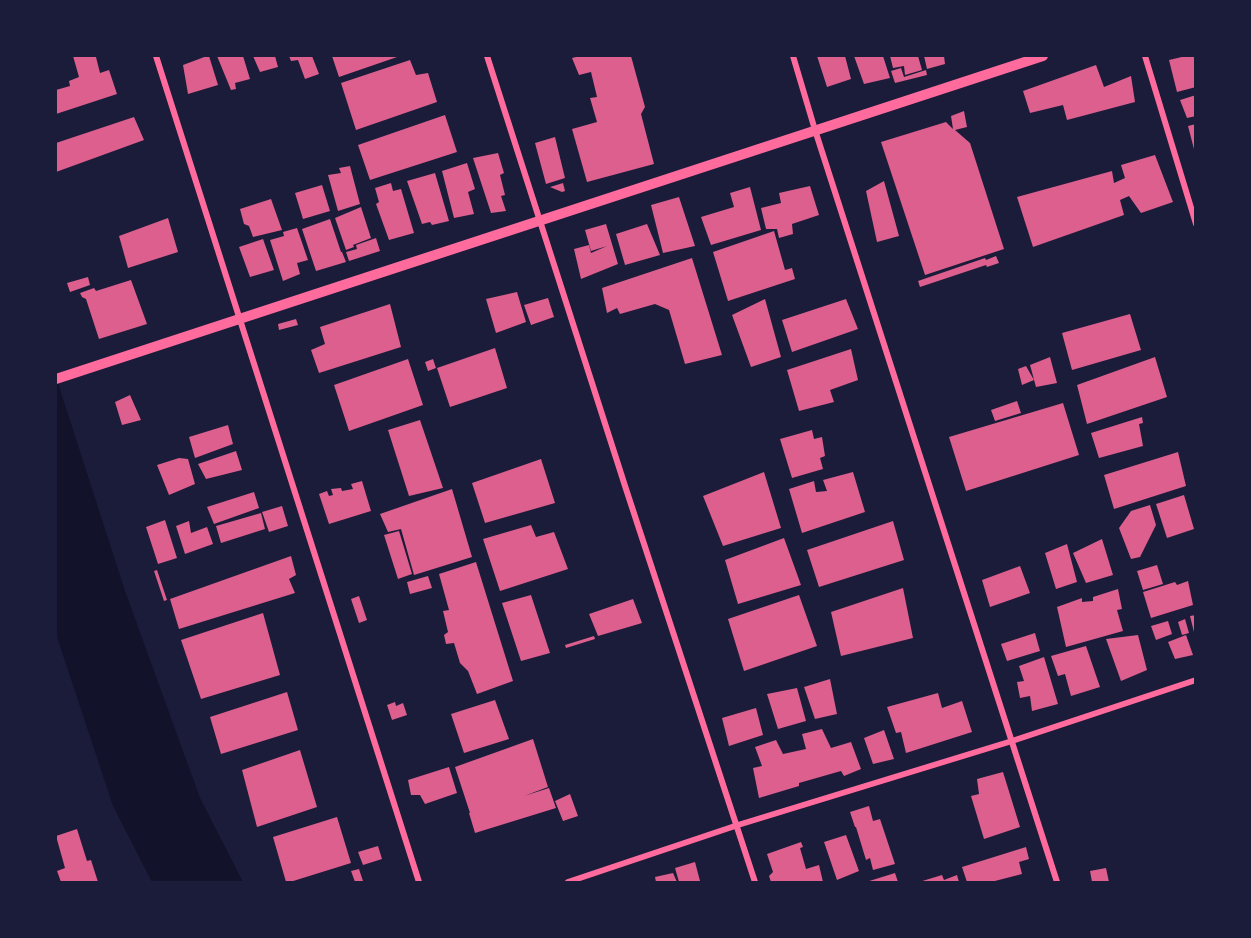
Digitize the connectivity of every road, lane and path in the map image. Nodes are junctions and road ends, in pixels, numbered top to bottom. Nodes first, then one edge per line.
1 (156, 56) edge
2 (487, 56) edge
3 (793, 56) edge
4 (1043, 56) edge
5 (1144, 56) edge
6 (815, 130) junction
7 (540, 220) junction
8 (1196, 224) edge
9 (239, 319) junction
10 (56, 379) edge
11 (1196, 680) edge
12 (1012, 741) junction
13 (738, 825) junction
14 (419, 882) edge
15 (568, 882) edge
16 (755, 882) edge
17 (1057, 882) edge

1 - 9 street
2 - 7 street
3 - 6 street
4 - 6 street
5 - 8 street
6 - 7 street
6 - 12 street
7 - 9 street
7 - 13 street
9 - 10 street
9 - 14 street
11 - 12 street
12 - 13 street
12 - 17 street
13 - 15 street
13 - 16 street

